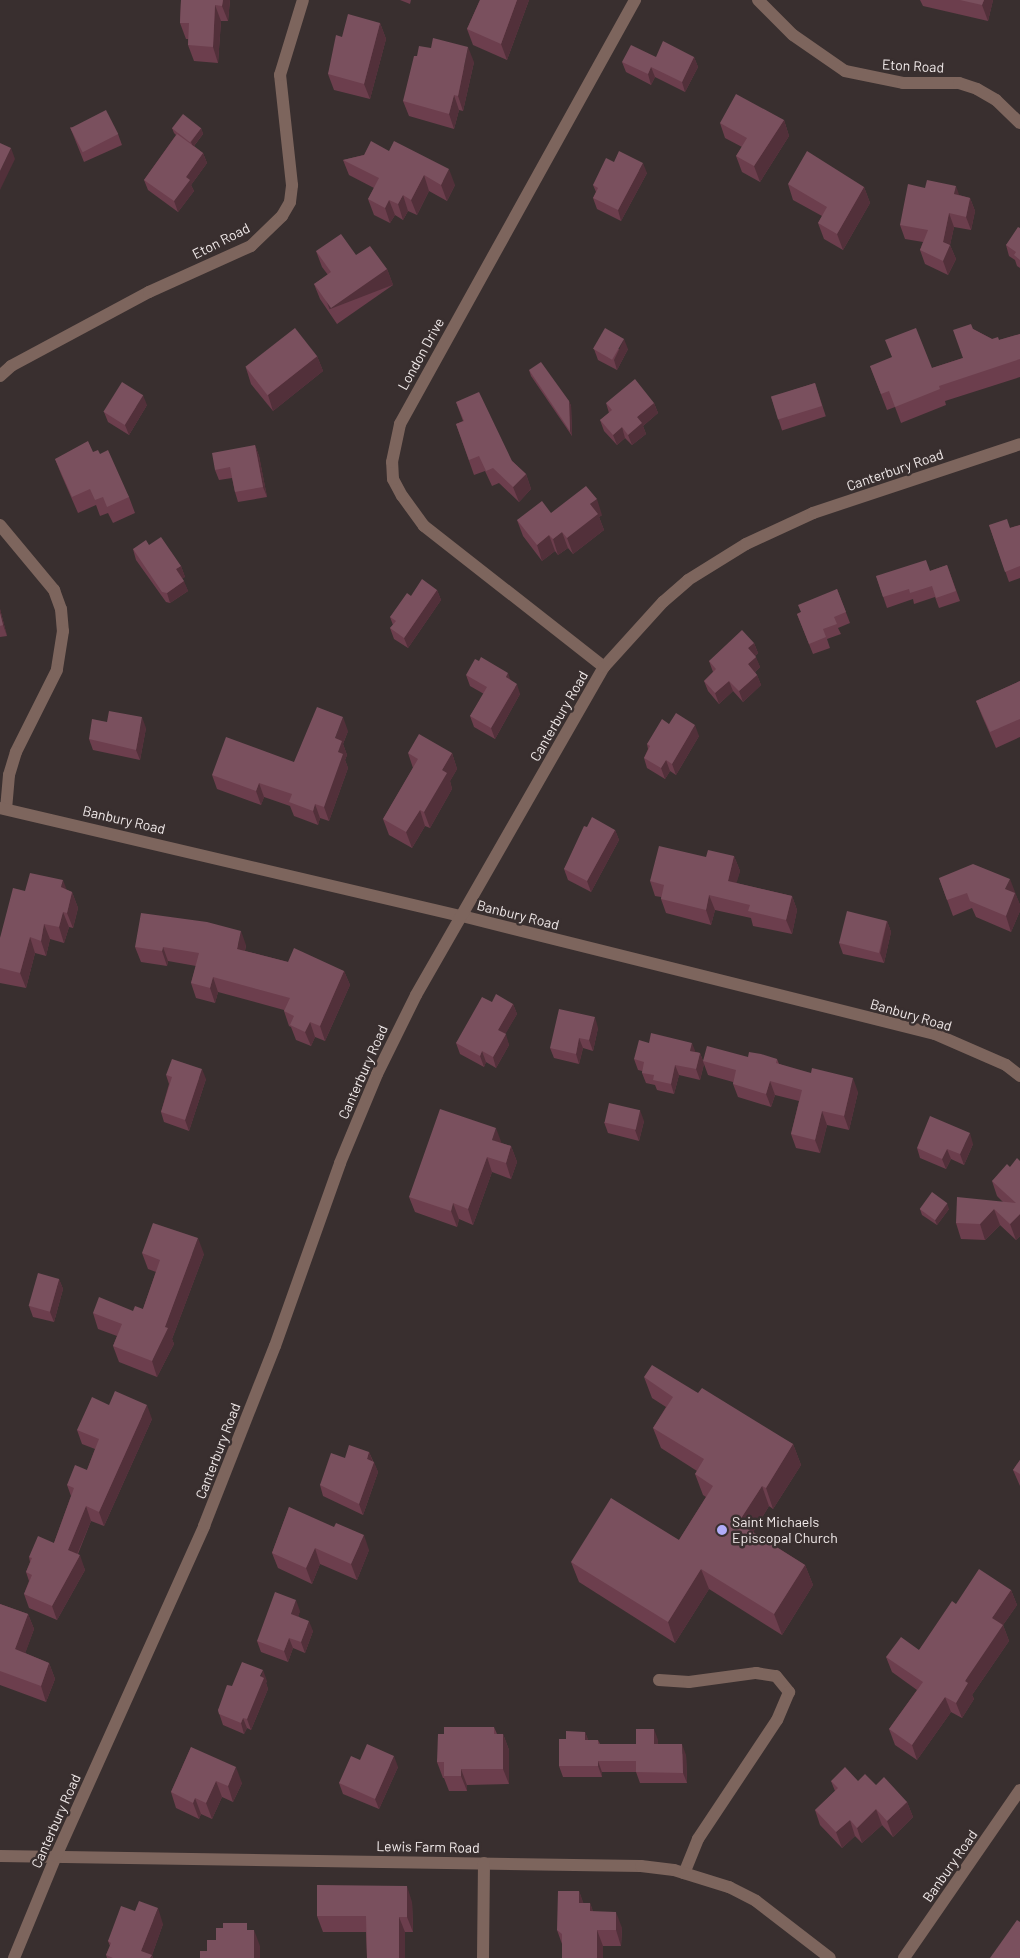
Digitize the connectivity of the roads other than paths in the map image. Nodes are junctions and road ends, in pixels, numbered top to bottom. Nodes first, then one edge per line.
1 (303, 0) edge
2 (635, 0) edge
3 (758, 0) edge
4 (1020, 122) edge
5 (0, 376) edge
6 (1020, 444) edge
7 (0, 525) edge
8 (604, 668) junction
9 (3, 807) edge
10 (462, 916) junction
11 (1020, 1076) edge
12 (659, 1680) dead end
13 (1020, 1790) edge
14 (0, 1856) edge
15 (56, 1856) junction
16 (484, 1863) junction
17 (684, 1873) junction
18 (14, 1958) edge
19 (482, 1958) edge
20 (830, 1958) edge
21 (904, 1958) edge

1 - 5 street, Eton Road
2 - 8 street, London Drive
3 - 4 street, Eton Road
6 - 8 street, Canterbury Road
7 - 9 street
8 - 10 street, Canterbury Road
9 - 10 street, Banbury Road
10 - 11 street, Banbury Road
10 - 15 street, Canterbury Road
12 - 17 street
13 - 21 street, Banbury Road
14 - 15 street, Lewis Farm Road
15 - 16 street, Lewis Farm Road
15 - 18 street, Canterbury Road
16 - 17 street, Lewis Farm Road
16 - 19 street
17 - 20 street, Lewis Farm Road

